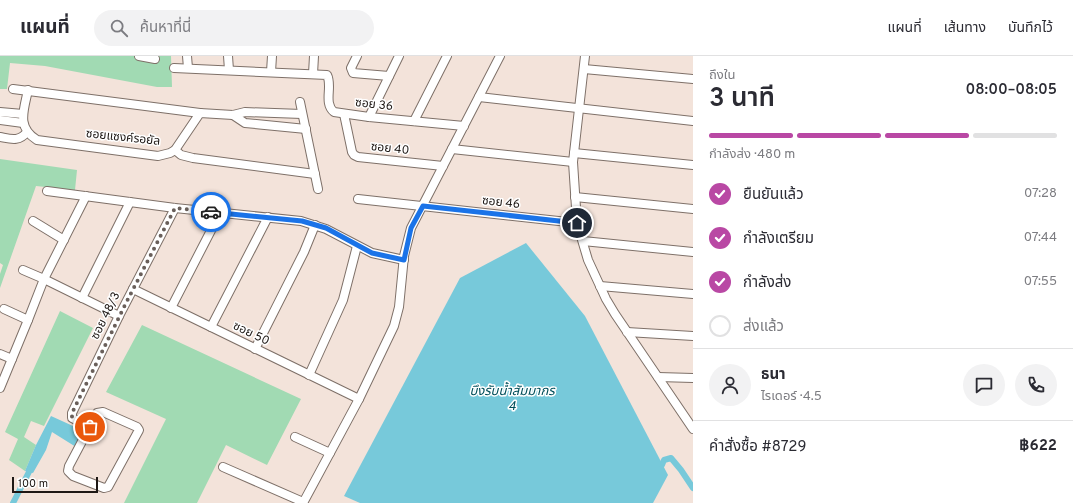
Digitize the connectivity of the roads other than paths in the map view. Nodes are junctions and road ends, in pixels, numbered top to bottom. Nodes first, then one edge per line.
1 (141, 56) edge
2 (188, 56) edge
3 (228, 56) edge
4 (272, 56) edge
5 (314, 56) edge
6 (357, 56) edge
7 (399, 56) edge
8 (447, 56) edge
9 (500, 56) edge
10 (585, 56) edge
11 (156, 59) dead end
12 (174, 68) dead end
13 (188, 68) junction
14 (584, 69) junction
15 (229, 70) junction
16 (271, 72) junction
17 (313, 74) junction
18 (388, 76) junction
19 (693, 79) edge
20 (13, 88) dead end
21 (28, 90) junction
22 (479, 97) junction
23 (300, 102) dead end
24 (580, 108) junction
25 (0, 112) edge
26 (200, 113) junction
27 (302, 114) junction
28 (344, 114) junction
29 (233, 115) junction
30 (369, 117) junction
31 (23, 119) junction
32 (0, 120) edge
33 (414, 121) junction
34 (693, 121) edge
35 (464, 126) junction
36 (306, 129) junction
37 (27, 132) junction
38 (0, 138) edge
39 (452, 149) junction
40 (175, 150) junction
41 (574, 153) junction
42 (573, 162) junction
43 (693, 165) edge
44 (443, 166) junction
45 (315, 174) junction
46 (318, 189) dead end
47 (47, 191) dead end
48 (86, 196) junction
49 (575, 197) junction
50 (358, 199) dead end
51 (130, 202) junction
52 (423, 206) junction
53 (175, 208) junction
54 (693, 209) edge
55 (220, 213) junction
56 (268, 217) junction
57 (33, 222) dead end
58 (577, 223) junction
59 (315, 225) junction
60 (64, 240) junction
61 (583, 241) junction
62 (357, 246) junction
63 (693, 252) edge
64 (404, 260) junction
65 (23, 270) dead end
66 (44, 279) junction
67 (600, 286) junction
68 (133, 289) junction
69 (693, 294) edge
70 (82, 298) junction
71 (171, 308) junction
72 (4, 309) dead end
73 (119, 316) junction
74 (28, 320) junction
75 (211, 327) junction
76 (627, 332) junction
77 (693, 336) edge
78 (255, 349) junction
79 (0, 354) edge
80 (12, 359) junction
81 (309, 375) junction
82 (658, 377) junction
83 (693, 378) edge
84 (0, 388) edge
85 (359, 398) junction
86 (90, 427) junction
87 (693, 429) edge
88 (295, 438) dead end
89 (330, 453) junction
90 (223, 467) dead end
91 (303, 503) edge

1 - 11 street
2 - 13 street
3 - 15 street
4 - 16 street
5 - 17 street
6 - 18 street
7 - 18 street
8 - 33 street
9 - 22 street
10 - 14 street
12 - 13 street, ซอย 36
13 - 15 street, ซอย 36
14 - 19 street
14 - 24 street
15 - 16 street, ซอย 36
16 - 17 street, ซอย 36
17 - 28 street, ซอย 36
18 - 30 street
20 - 21 street
21 - 26 street
21 - 31 street
22 - 24 street
22 - 35 street
23 - 27 street
24 - 34 street
24 - 41 street
25 - 31 street
26 - 29 street
26 - 40 street, ซอยแซงค์รอยัล
27 - 29 street
27 - 36 street
28 - 30 street, ซอย 36
28 - 44 street, ซอย 40
29 - 36 street
30 - 33 street, ซอย 36
31 - 32 street
31 - 37 street
33 - 35 street, ซอย 36
35 - 39 street
36 - 45 street
37 - 38 street
37 - 40 street, ซอยแซงค์รอยัล
39 - 42 street
39 - 44 street
40 - 45 street
41 - 42 street
41 - 43 street
42 - 49 street
44 - 52 street
45 - 46 street
47 - 48 street
48 - 51 street
48 - 60 street
49 - 54 street
49 - 58 street
50 - 52 street, ซอย 46
51 - 53 street
51 - 70 street
52 - 58 street, ซอย 46
52 - 64 street
53 - 55 street
53 - 68 street, ซอย 48/3
55 - 56 street
55 - 71 street
56 - 59 street
56 - 75 street
57 - 60 street
58 - 61 street
59 - 62 street
59 - 78 street
60 - 66 street
61 - 63 street
61 - 67 street
62 - 64 street
62 - 81 street
64 - 85 street
65 - 66 street
66 - 70 street
66 - 74 street
67 - 69 street
67 - 76 street
68 - 71 street, ซอย 50
68 - 73 street, ซอย 48/3
70 - 73 street
71 - 75 street, ซอย 50
72 - 74 street
73 - 86 street, ซอย 48/3
74 - 80 street
75 - 78 street, ซอย 50
76 - 77 street
76 - 82 street
78 - 81 street, ซอย 50
79 - 80 street
80 - 84 street
81 - 85 street, ซอย 50
82 - 83 street
82 - 87 street
85 - 89 street
86 - 86 street
88 - 89 street
89 - 91 street
90 - 91 street

